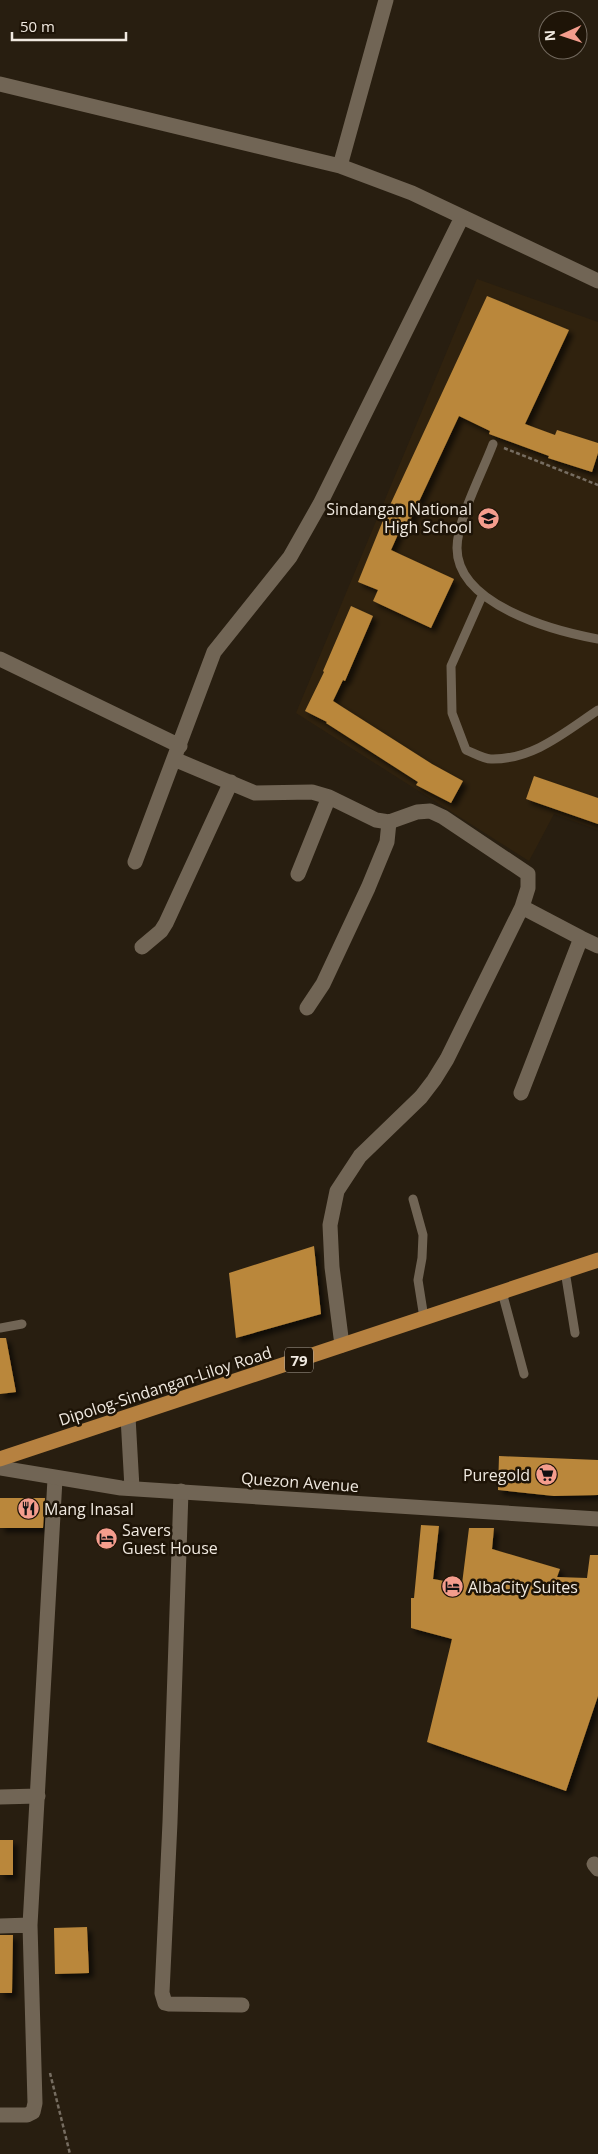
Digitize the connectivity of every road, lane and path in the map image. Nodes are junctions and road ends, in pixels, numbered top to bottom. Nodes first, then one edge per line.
1 (386, 0) edge
2 (0, 84) edge
3 (340, 166) junction
4 (462, 217) junction
5 (598, 281) edge
6 (494, 444) joint
7 (598, 485) edge
8 (482, 596) junction
9 (598, 639) edge
10 (0, 659) edge
11 (598, 710) edge
12 (177, 752) junction
13 (231, 782) junction
14 (329, 797) junction
15 (389, 822) junction
16 (135, 862) dead end
17 (298, 874) dead end
18 (522, 908) junction
19 (582, 938) junction
20 (598, 946) edge
21 (142, 947) dead end
22 (307, 1008) dead end
23 (521, 1094) dead end
24 (413, 1199) dead end
25 (598, 1260) edge
26 (565, 1271) junction
27 (502, 1292) junction
28 (424, 1318) junction
29 (22, 1324) dead end
30 (0, 1328) edge
31 (575, 1333) dead end
32 (342, 1345) junction
33 (524, 1374) dead end
34 (128, 1417) junction
35 (0, 1459) edge
36 (0, 1468) edge
37 (54, 1479) junction
38 (132, 1488) junction
39 (180, 1491) junction
40 (598, 1519) edge
41 (38, 1796) junction
42 (0, 1797) edge
43 (30, 1925) junction
44 (0, 1926) edge
45 (242, 2005) dead end
46 (48, 2070) dead end
47 (0, 2115) edge
48 (70, 2154) edge

1 - 3 street
2 - 3 street
3 - 4 street
4 - 5 street
4 - 12 street
6 - 7 path
6 - 8 lane
8 - 9 lane
8 - 11 lane
10 - 12 street
12 - 13 street
12 - 16 street
13 - 14 street
13 - 21 street
14 - 15 street
14 - 17 street
15 - 18 street
15 - 22 street
18 - 19 street
18 - 32 street
19 - 20 street
19 - 23 street
24 - 28 lane
25 - 26 highway, Dipolog-Sindangan-Liloy Road / 79
26 - 27 highway, Dipolog-Sindangan-Liloy Road / 79
26 - 31 lane
27 - 28 highway, Dipolog-Sindangan-Liloy Road / 79
27 - 33 lane
28 - 32 highway, Dipolog-Sindangan-Liloy Road / 79
29 - 30 lane
32 - 34 highway, Dipolog-Sindangan-Liloy Road / 79
34 - 35 highway, Dipolog-Sindangan-Liloy Road / 79
34 - 38 street
36 - 37 street, Quezon Avenue
37 - 38 street, Quezon Avenue
37 - 41 street
38 - 39 street, Quezon Avenue
39 - 40 street, Quezon Avenue
39 - 45 street
41 - 42 street
41 - 43 street
43 - 44 street
43 - 47 street
46 - 48 path

